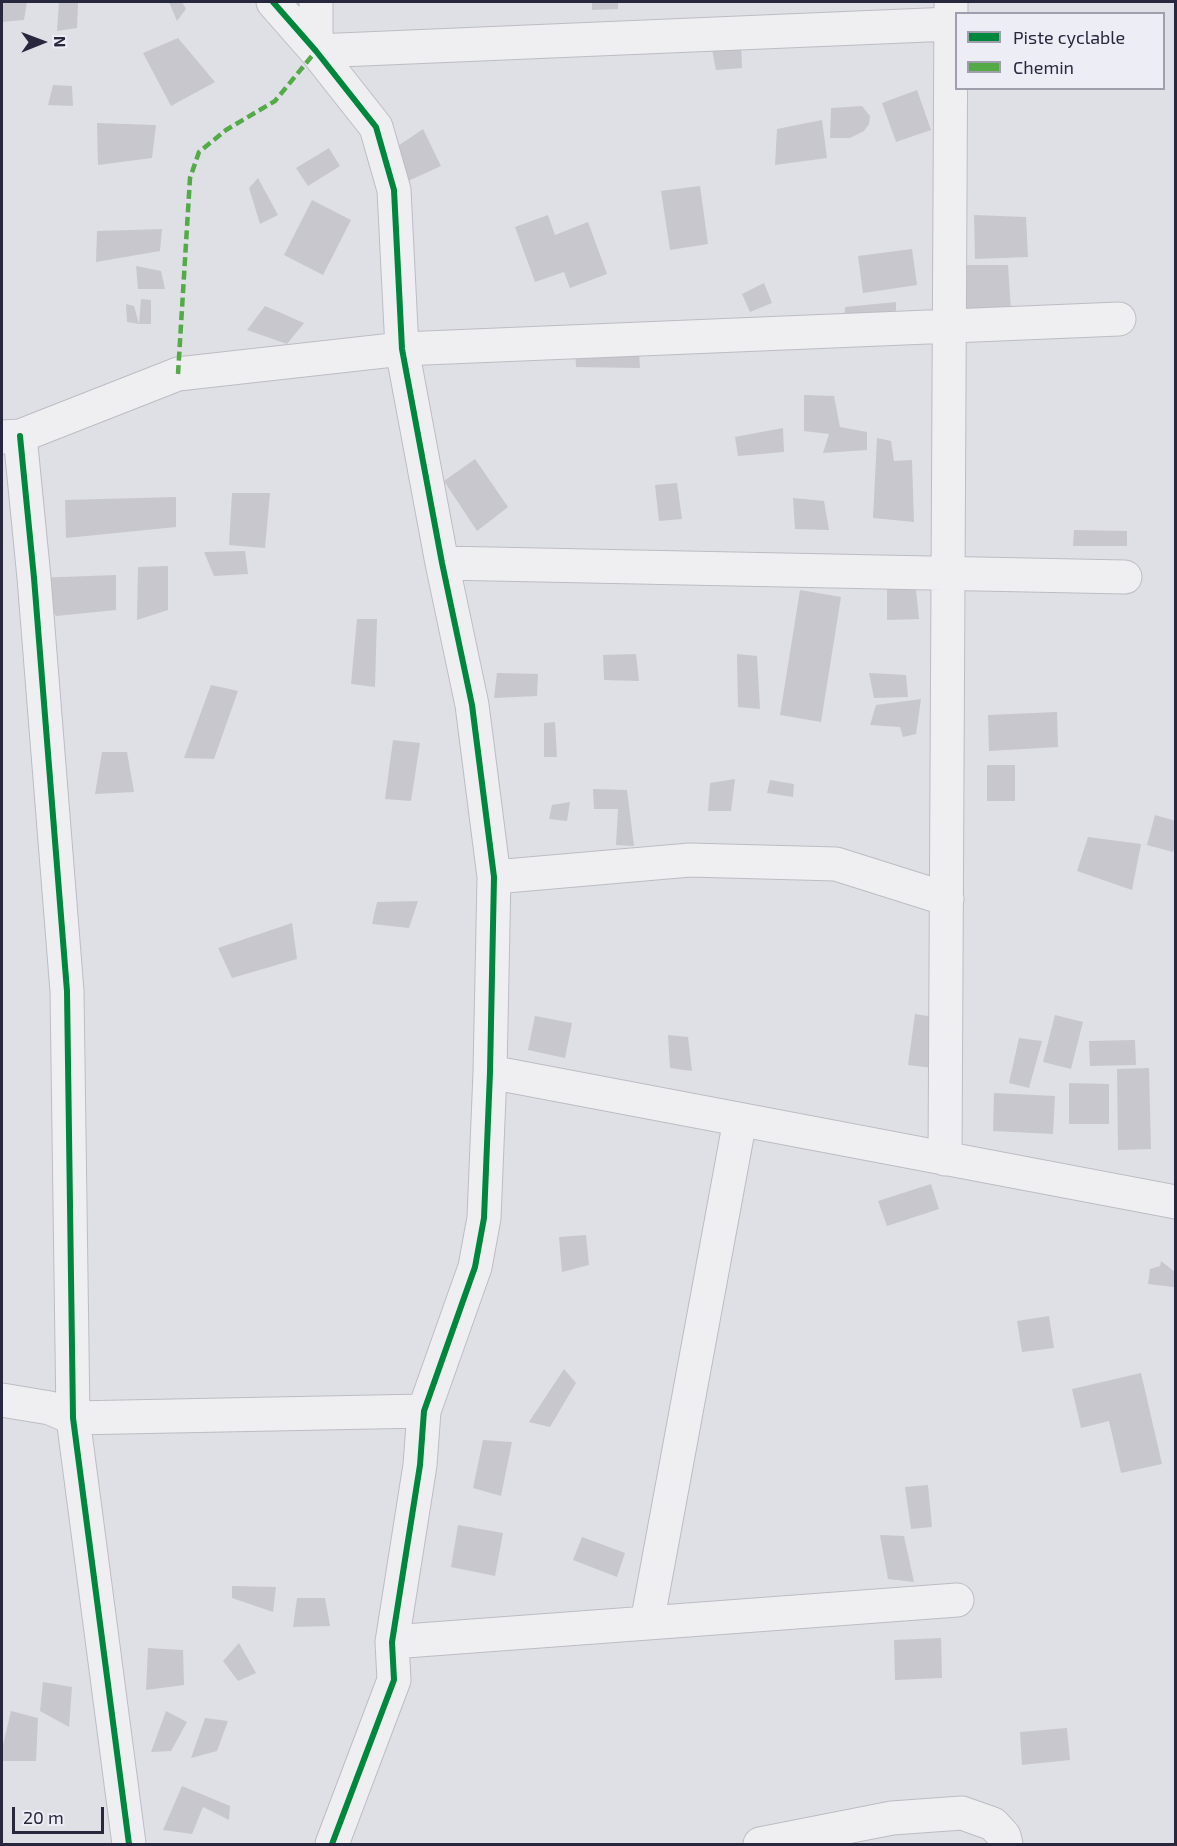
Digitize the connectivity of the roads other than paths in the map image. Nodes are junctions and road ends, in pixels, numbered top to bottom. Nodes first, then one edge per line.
1 (273, 2) edge
2 (316, 2) edge
3 (951, 13) edge
4 (316, 51) junction
5 (1119, 319) dead end
6 (950, 326) junction
7 (402, 349) junction
8 (11, 437) edge
9 (442, 563) junction
10 (948, 573) junction
11 (1125, 577) dead end
12 (494, 877) junction
13 (947, 899) junction
14 (490, 1072) junction
15 (740, 1120) junction
16 (945, 1159) junction
17 (1176, 1202) edge
18 (2, 1400) edge
19 (424, 1411) junction
20 (73, 1418) junction
21 (957, 1600) dead end
22 (647, 1623) junction
23 (392, 1642) junction
24 (129, 1845) edge
25 (332, 1845) edge
26 (760, 1845) edge
27 (1006, 1845) edge

1 - 4 street
2 - 4 street
3 - 4 street
3 - 6 street
4 - 7 street
5 - 6 street
6 - 7 street
6 - 10 street
7 - 8 street
7 - 9 street
8 - 20 street
9 - 10 street
9 - 12 street
10 - 11 street
10 - 13 street
12 - 13 street
12 - 14 street
13 - 16 street
14 - 15 street
14 - 19 street
15 - 16 street
15 - 22 street
16 - 17 street
18 - 20 street
19 - 20 street
19 - 23 street
20 - 24 street
21 - 22 street
22 - 23 street
23 - 25 street
26 - 27 street

